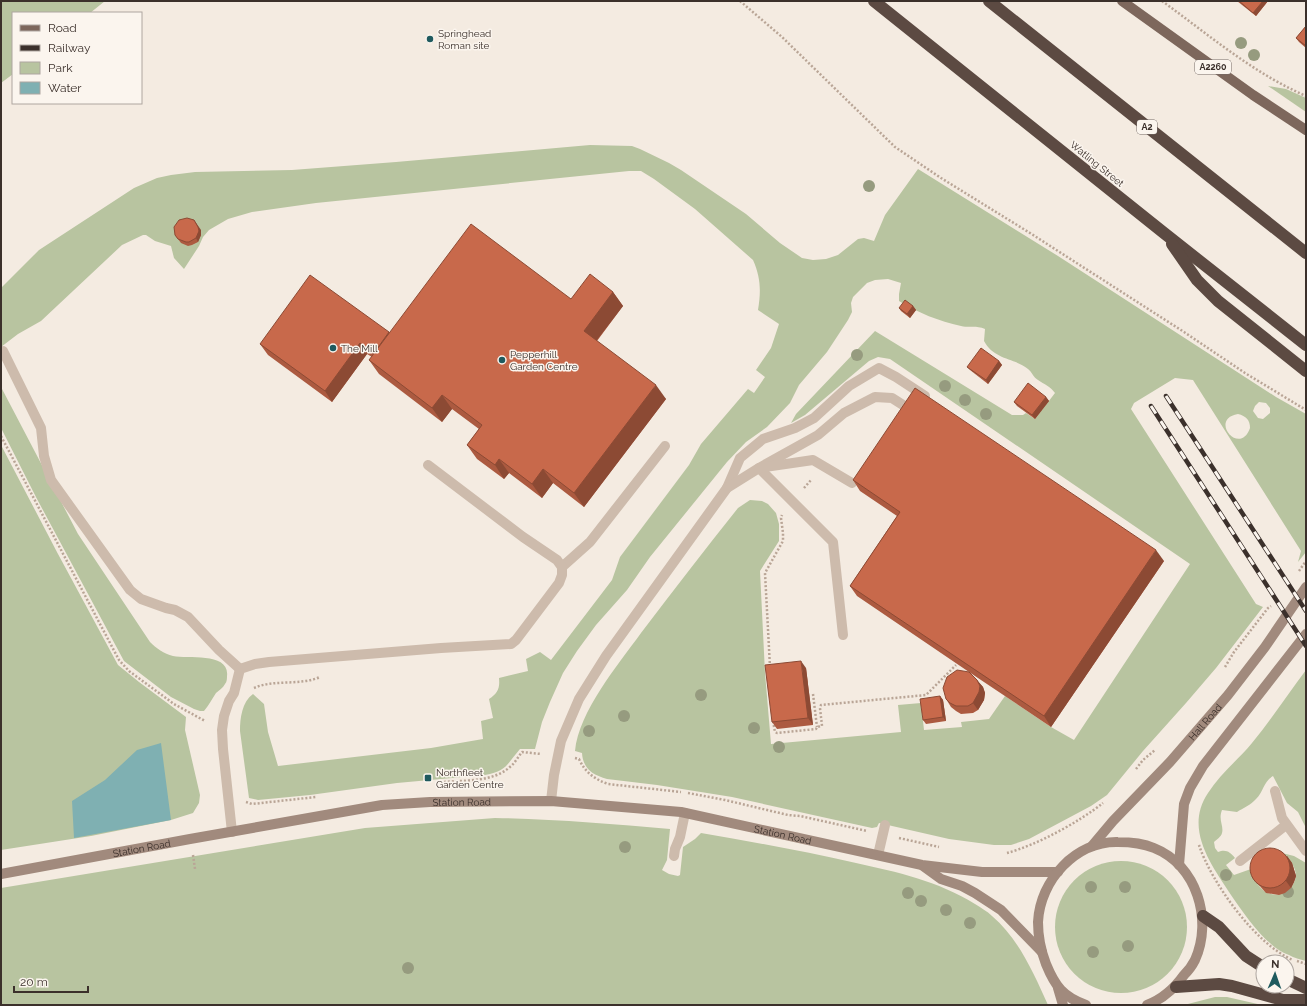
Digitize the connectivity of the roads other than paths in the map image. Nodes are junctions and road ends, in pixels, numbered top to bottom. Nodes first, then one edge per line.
1 (874, 1) edge
2 (989, 1) edge
3 (1001, 1) edge
4 (1122, 1) edge
5 (1107, 95) junction
6 (1306, 130) edge
7 (1164, 233) junction
8 (1306, 253) edge
9 (1306, 345) edge
10 (4, 352) dead end
11 (1306, 371) edge
12 (934, 402) edge
13 (920, 417) edge
14 (665, 446) dead end
15 (428, 465) dead end
16 (759, 468) junction
17 (852, 483) dead end
18 (727, 488) junction
19 (562, 567) junction
20 (1306, 587) edge
21 (1306, 634) edge
22 (842, 635) dead end
23 (240, 669) junction
24 (1275, 791) dead end
25 (551, 801) junction
26 (685, 813) junction
27 (1286, 825) junction
28 (884, 830) road end
29 (232, 832) junction
30 (1092, 846) junction
31 (1306, 851) edge
32 (878, 854) junction
33 (674, 856) dead end
34 (1240, 861) dead end
35 (922, 865) junction
36 (1179, 865) junction
37 (1058, 872) junction
38 (1, 874) edge
39 (1203, 916) junction
40 (1042, 952) junction
41 (1255, 962) edge
42 (1295, 983) edge
43 (1176, 987) junction
44 (1058, 988) junction
45 (1306, 988) edge
46 (1306, 1000) edge
47 (1062, 1005) edge
48 (1086, 1005) edge
49 (1147, 1005) edge

1 - 7 highway, Watling Street
2 - 5 highway, A2
3 - 5 highway
4 - 6 main road, A2260
5 - 8 highway, A2
7 - 9 highway, Watling Street
7 - 11 highway
10 - 23 lane
12 - 18 lane
13 - 16 lane
14 - 19 lane
15 - 19 lane
16 - 17 lane
16 - 18 lane
16 - 22 lane
18 - 25 lane
19 - 23 lane
20 - 30 main road, Hall Road
21 - 36 main road
23 - 29 lane
24 - 27 lane
25 - 26 main road, Station Road
25 - 29 main road, Station Road
26 - 32 main road, Station Road
26 - 33 lane
27 - 31 lane
27 - 34 lane
28 - 32 lane
29 - 38 main road, Station Road
30 - 36 main road
30 - 37 main road
32 - 35 main road, Station Road
35 - 37 main road, Station Road
35 - 40 main road, Station Road
36 - 39 main road
37 - 40 main road
39 - 41 highway
39 - 43 main road
40 - 44 main road
42 - 45 highway
43 - 46 highway
43 - 49 main road
44 - 47 main road
44 - 48 main road

